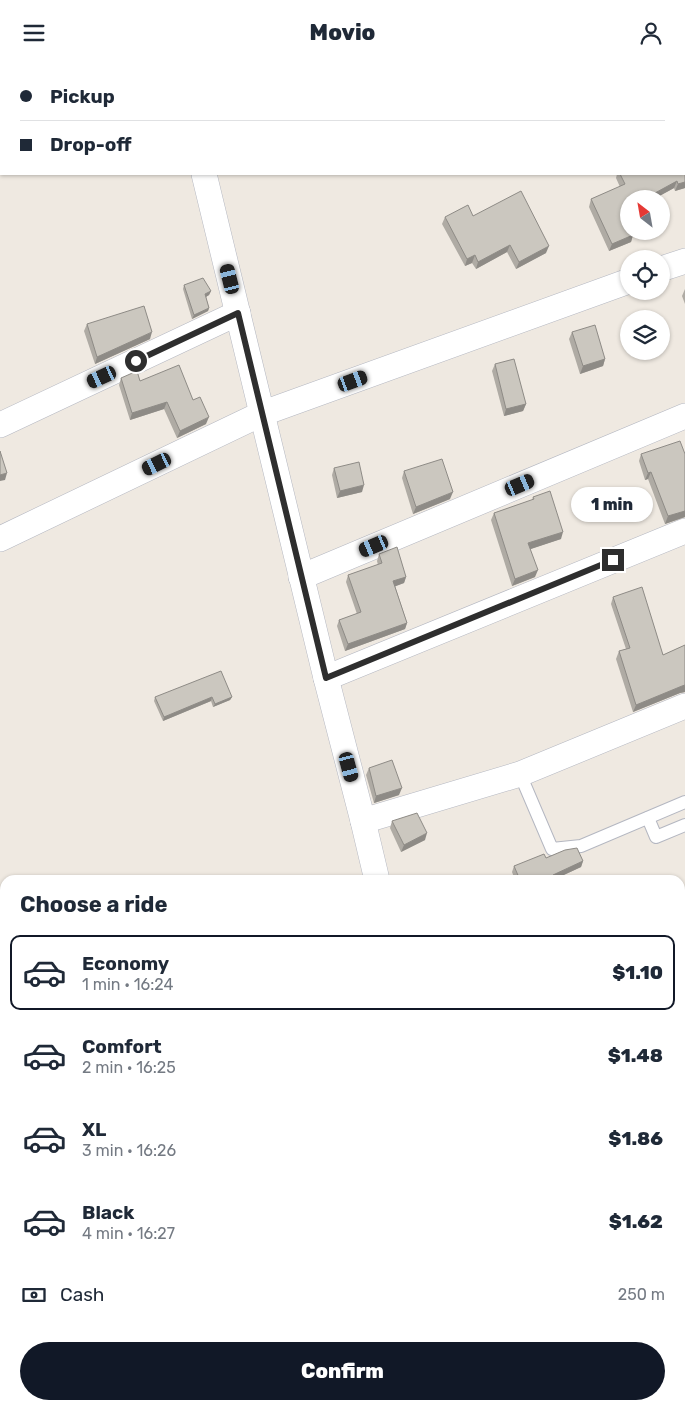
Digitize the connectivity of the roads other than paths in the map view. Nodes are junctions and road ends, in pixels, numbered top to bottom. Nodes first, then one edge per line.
1 (204, 175) edge
2 (685, 261) edge
3 (670, 266) edge
4 (620, 284) edge
5 (238, 313) junction
6 (261, 414) junction
7 (685, 416) edge
8 (0, 425) edge
9 (685, 531) edge
10 (0, 539) edge
11 (301, 577) junction
12 (326, 678) junction
13 (685, 706) edge
14 (520, 774) junction
15 (685, 802) edge
16 (648, 818) junction
17 (363, 821) junction
18 (685, 825) edge
19 (376, 875) edge

1 - 5 street
2 - 3 street
4 - 6 street
5 - 6 street
5 - 8 street
6 - 10 street
6 - 11 street
7 - 11 street
9 - 12 street
11 - 12 street
12 - 17 street
13 - 14 street
14 - 16 lane
14 - 17 street
15 - 16 lane
16 - 18 lane
17 - 19 street

